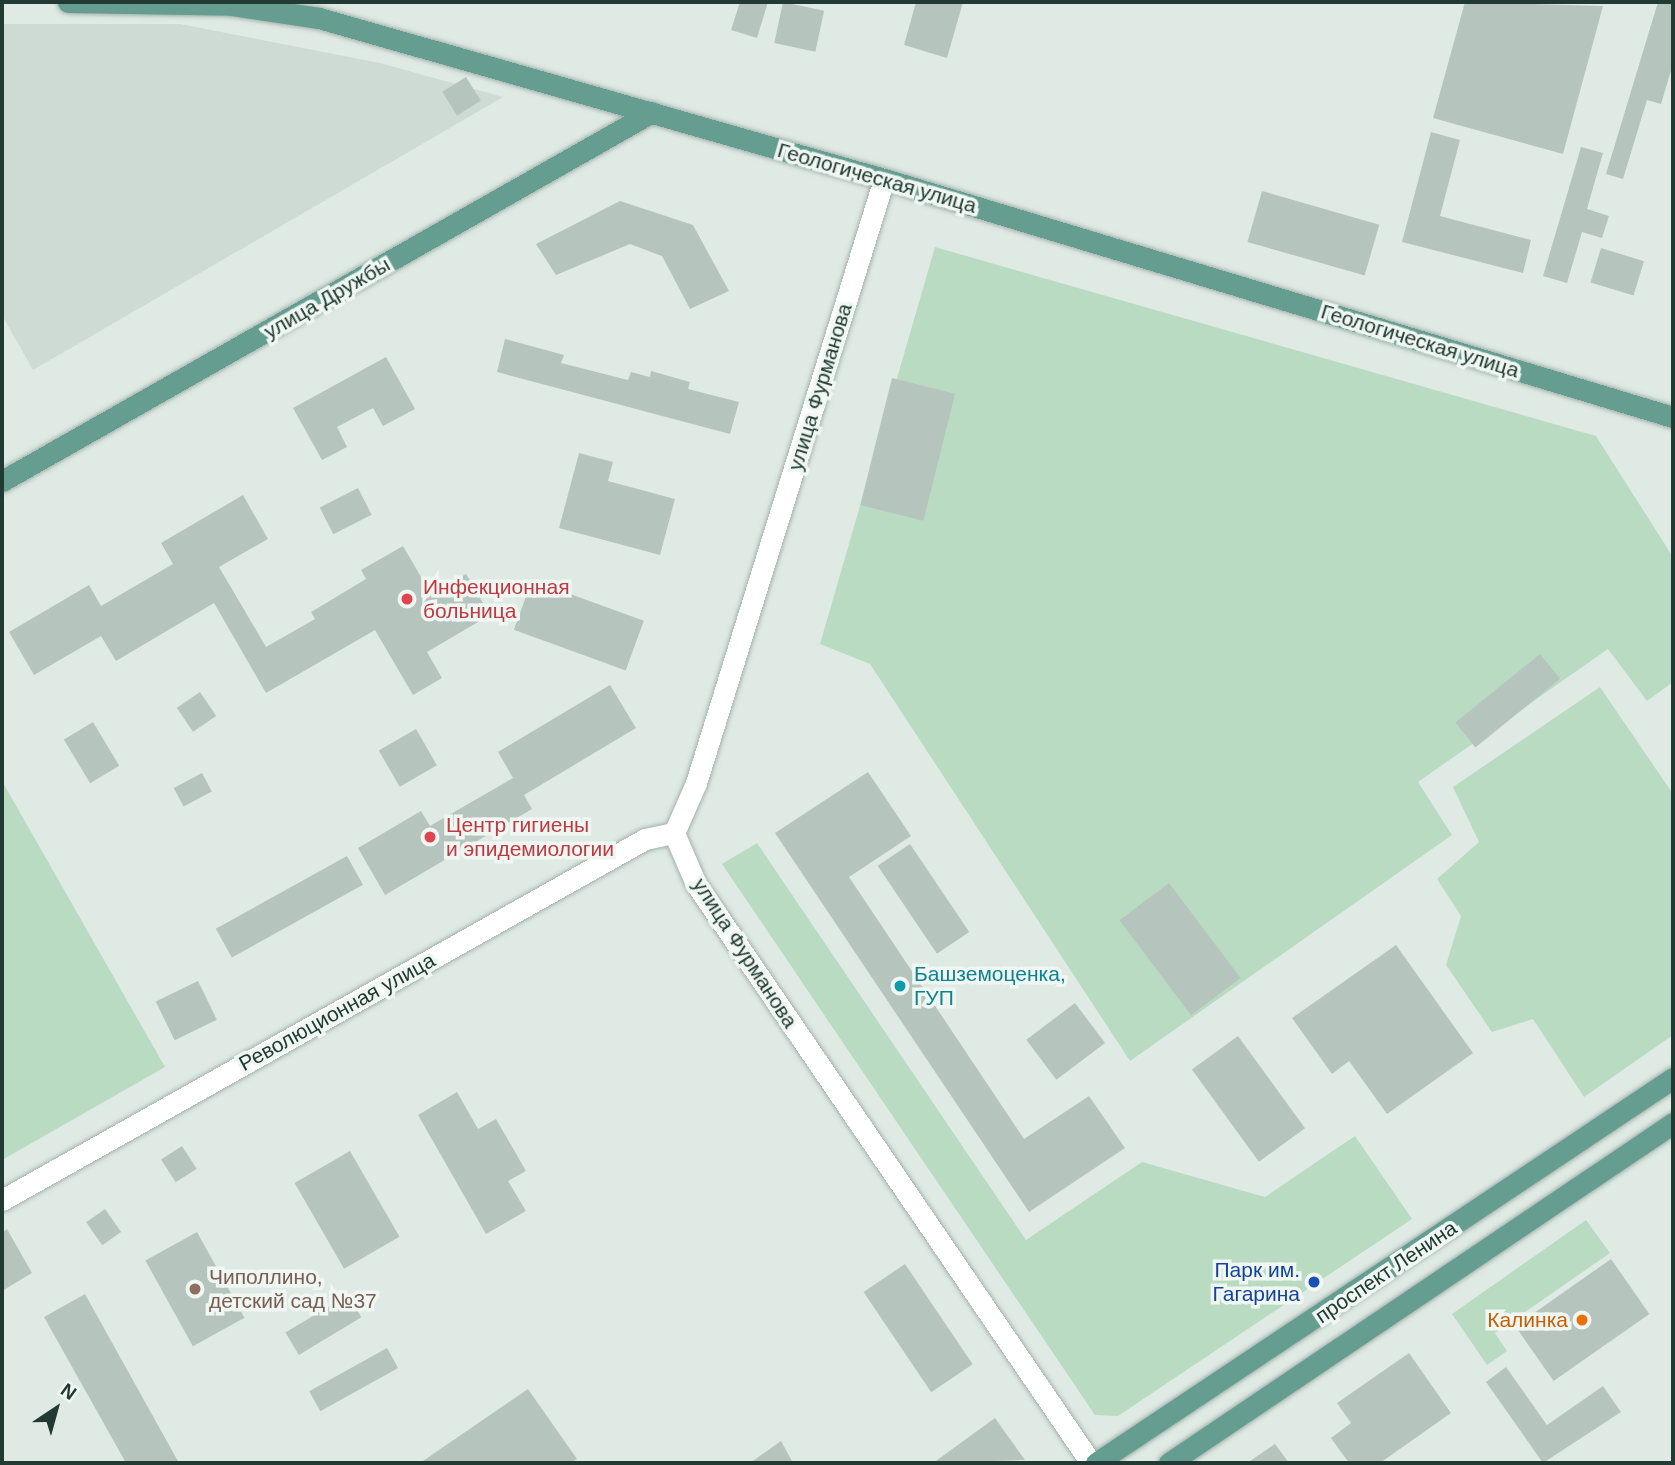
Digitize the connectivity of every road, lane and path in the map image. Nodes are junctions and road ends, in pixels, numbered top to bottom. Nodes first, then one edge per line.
1 (68, 2) edge
2 (652, 112) junction
3 (884, 179) junction
4 (1673, 417) edge
5 (2, 481) edge
6 (674, 833) junction
7 (1673, 1078) edge
8 (1673, 1123) edge
9 (2, 1200) edge
10 (1091, 1463) edge
11 (1096, 1463) edge
12 (1169, 1463) edge

1 - 2 main road, Геологическая улица
2 - 3 main road, Геологическая улица
2 - 5 main road, улица Дружбы
3 - 4 main road, Геологическая улица
3 - 6 street, улица Фурманова
6 - 9 street, Революционная улица
6 - 10 street, улица Фурманова
7 - 11 main road, проспект Ленина
8 - 12 main road, проспект Ленина

